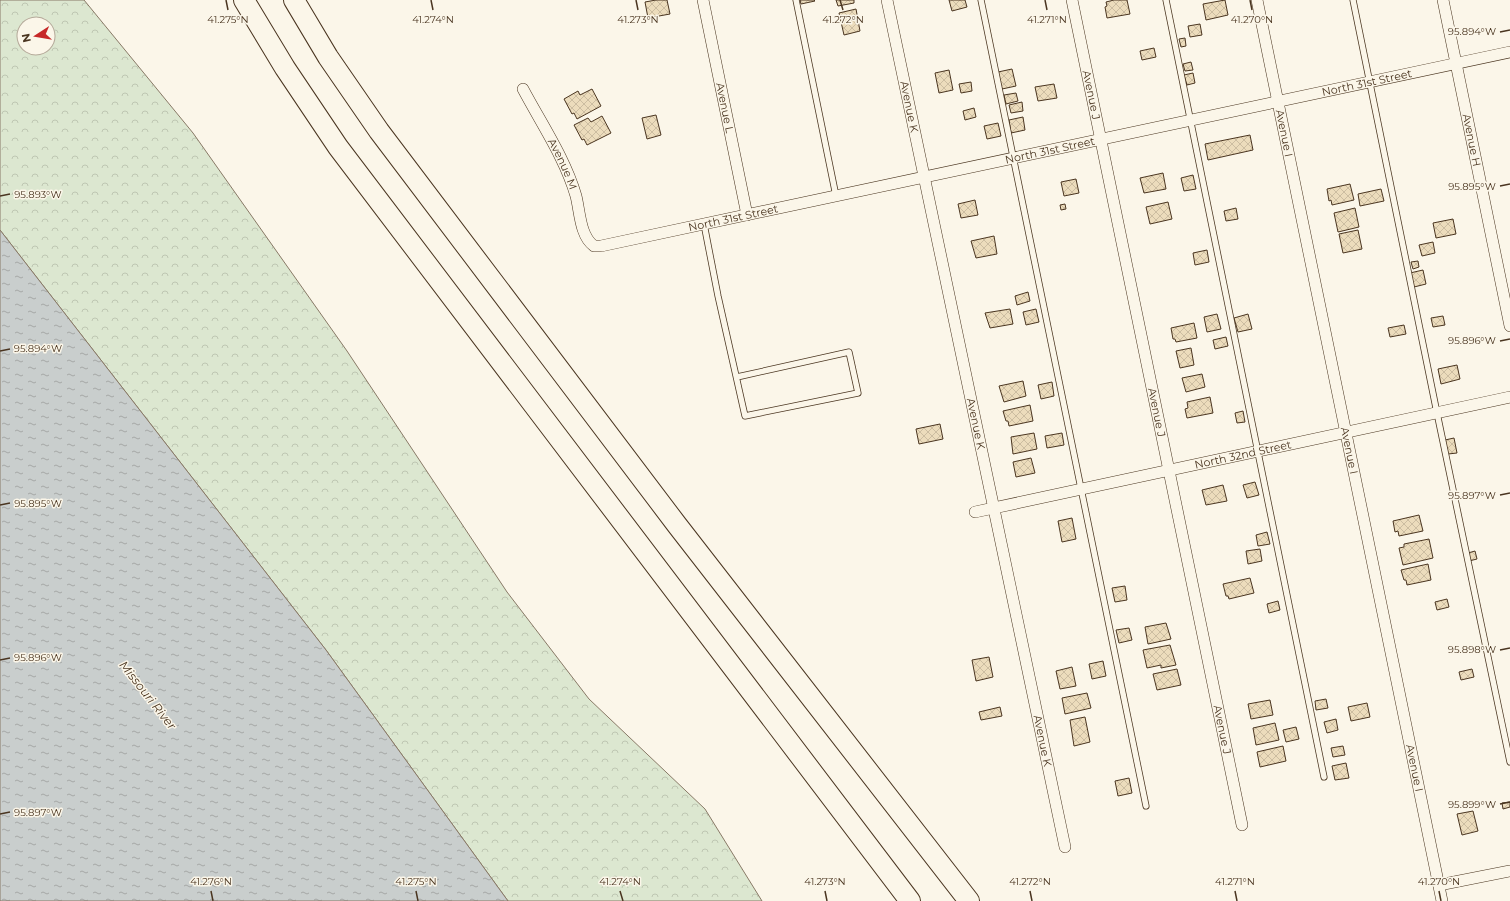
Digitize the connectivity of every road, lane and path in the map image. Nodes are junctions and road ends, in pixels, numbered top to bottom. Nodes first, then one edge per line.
1 (244, 0) edge
2 (294, 0) edge
3 (703, 0) edge
4 (796, 0) edge
5 (888, 0) edge
6 (981, 0) edge
7 (1072, 0) edge
8 (1166, 0) edge
9 (1257, 0) edge
10 (1353, 0) edge
11 (1443, 0) edge
12 (1510, 52) edge
13 (1456, 63) junction
14 (1369, 82) junction
15 (523, 89) dead end
16 (1278, 102) junction
17 (1191, 120) junction
18 (1100, 140) junction
19 (1013, 158) junction
20 (924, 178) junction
21 (836, 196) junction
22 (747, 215) junction
23 (704, 224) junction
24 (590, 244) joint
25 (1510, 326) edge
26 (737, 377) junction
27 (1510, 397) edge
28 (1436, 413) junction
29 (1346, 433) junction
30 (1258, 452) junction
31 (1169, 471) junction
32 (1082, 490) junction
33 (993, 509) junction
34 (975, 512) dead end
35 (1510, 762) edge
36 (1324, 777) dead end
37 (1146, 806) dead end
38 (1242, 826) dead end
39 (1065, 847) dead end
40 (1510, 870) edge
41 (1439, 885) junction
42 (910, 901) edge
43 (969, 901) edge
44 (1442, 901) edge

1 - 42 highway
2 - 43 highway
3 - 22 street, Avenue L
4 - 21 lane
5 - 20 street, Avenue K
6 - 19 lane
7 - 18 street, Avenue J
8 - 17 lane
9 - 16 street, Avenue I
10 - 14 lane
11 - 13 street, Avenue H
12 - 13 street, North 31st Street
13 - 14 street, North 31st Street
13 - 25 street, Avenue H
14 - 16 street, North 31st Street
14 - 28 lane
15 - 24 street, Avenue M
16 - 17 street, North 31st Street
16 - 29 street, Avenue I
17 - 18 street, North 31st Street
17 - 30 lane
18 - 19 street, North 31st Street
18 - 31 street, Avenue J
19 - 20 street, North 31st Street
19 - 32 lane
20 - 21 street, North 31st Street
20 - 33 street, Avenue K
21 - 22 street, North 31st Street
22 - 23 street, North 31st Street
23 - 24 street, North 31st Street
23 - 26 lane
26 - 26 lane
27 - 28 street, North 32nd Street
28 - 29 street, North 32nd Street
28 - 35 lane
29 - 30 street, North 32nd Street
29 - 41 street, Avenue I
30 - 31 street, North 32nd Street
30 - 36 lane
31 - 32 street, North 32nd Street
31 - 38 street, Avenue J
32 - 33 street, North 32nd Street
32 - 37 lane
33 - 34 street, North 32nd Street
33 - 39 street, Avenue K
40 - 41 street
41 - 44 street, Avenue I

